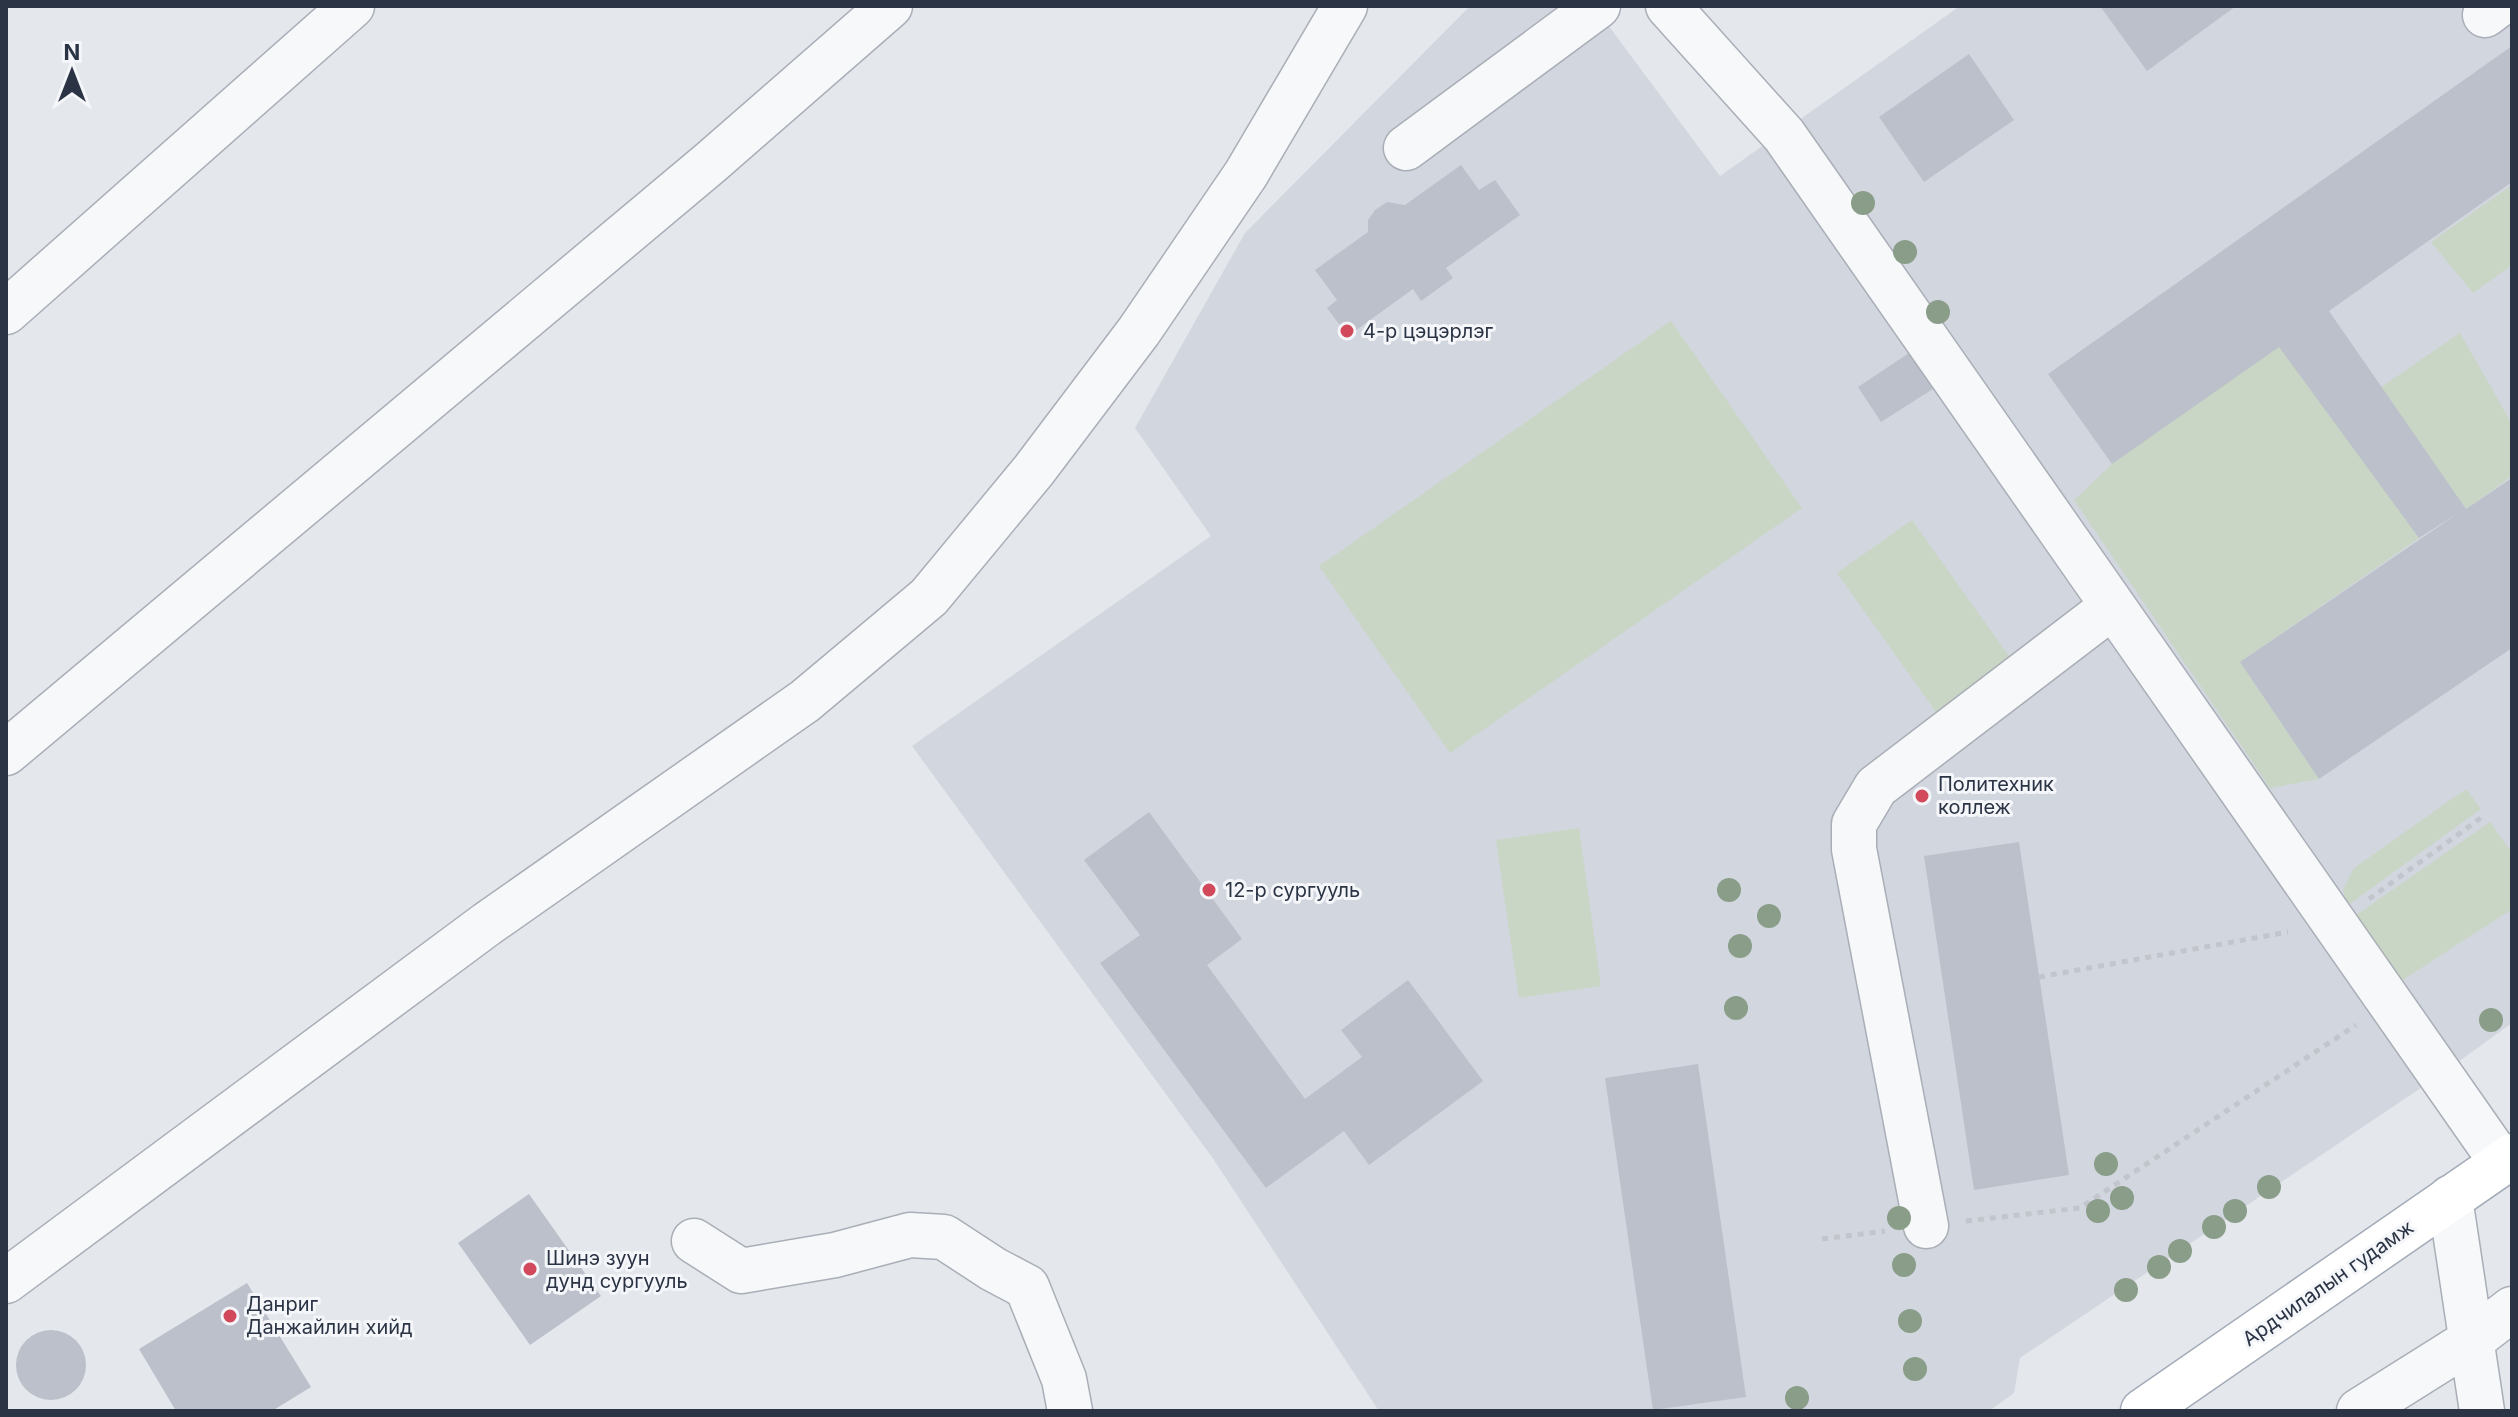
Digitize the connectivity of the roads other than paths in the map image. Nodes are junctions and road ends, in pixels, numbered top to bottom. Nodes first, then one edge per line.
1 (352, 6) edge
2 (890, 6) edge
3 (1345, 6) edge
4 (1598, 6) edge
5 (1668, 6) edge
6 (1406, 148) dead end
7 (6, 312) edge
8 (2113, 606) junction
9 (6, 753) edge
10 (2507, 1159) edge
11 (2450, 1198) junction
12 (1926, 1226) road end
13 (694, 1241) dead end
14 (6, 1281) edge
15 (2512, 1309) edge
16 (2472, 1340) junction
17 (1070, 1411) edge
18 (2143, 1411) edge
19 (2359, 1411) edge
20 (2482, 1411) edge

1 - 7 street
2 - 9 street
3 - 14 street
4 - 6 street
5 - 8 street
8 - 10 street
8 - 12 street
10 - 11 main road, Ардчилалын гудамж
11 - 16 street
11 - 18 main road, Ардчилалын гудамж
13 - 17 street
15 - 16 street
16 - 19 street
16 - 20 street

